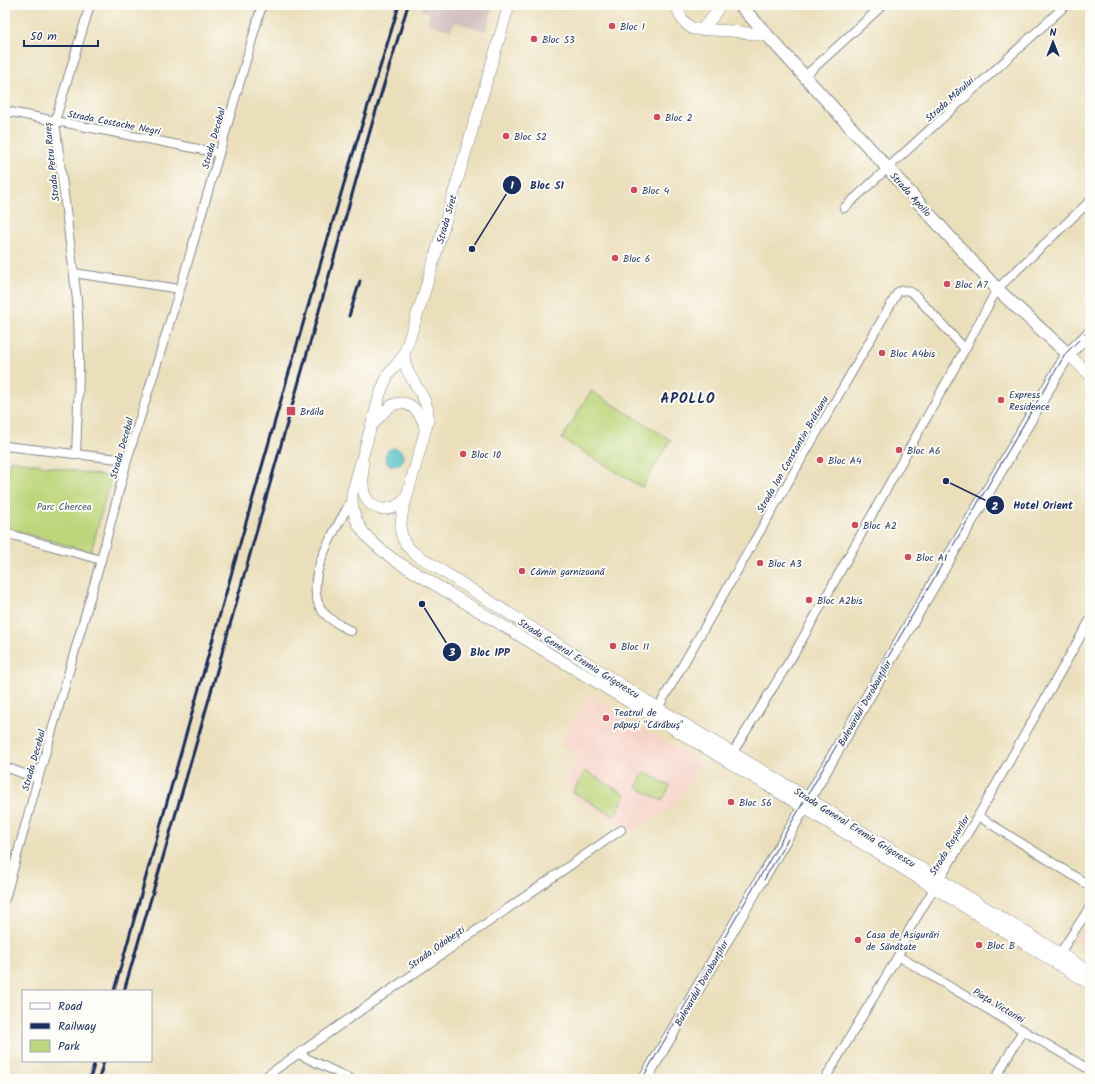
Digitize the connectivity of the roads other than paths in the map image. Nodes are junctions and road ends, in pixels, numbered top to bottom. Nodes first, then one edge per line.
1 (90, 5) edge
2 (262, 5) edge
3 (509, 5) edge
4 (677, 5) edge
5 (720, 5) edge
6 (740, 5) edge
7 (883, 5) edge
8 (1066, 5) edge
9 (701, 30) junction
10 (768, 36) junction
11 (805, 76) junction
12 (5, 111) edge
13 (55, 121) junction
14 (219, 153) junction
15 (887, 169) junction
16 (1090, 201) edge
17 (844, 208) dead end
18 (74, 273) junction
19 (180, 289) junction
20 (997, 289) junction
21 (1090, 333) edge
22 (965, 349) junction
23 (1068, 354) junction
24 (404, 355) junction
25 (1090, 375) edge
26 (371, 426) junction
27 (425, 432) junction
28 (6, 448) edge
29 (363, 454) junction
30 (76, 455) junction
31 (127, 460) junction
32 (407, 496) junction
33 (352, 501) junction
34 (5, 533) edge
35 (373, 543) joint
36 (101, 560) junction
37 (1090, 620) edge
38 (350, 632) dead end
39 (658, 708) junction
40 (730, 757) junction
41 (5, 767) edge
42 (38, 779) junction
43 (806, 802) junction
44 (978, 816) junction
45 (621, 830) dead end
46 (937, 884) junction
47 (1090, 886) edge
48 (5, 899) edge
49 (1090, 907) edge
50 (1060, 953) junction
51 (898, 956) junction
52 (1090, 972) edge
53 (1090, 984) edge
54 (1023, 1030) junction
55 (298, 1054) junction
56 (1090, 1070) edge
57 (262, 1079) edge
58 (351, 1079) edge
59 (645, 1079) edge
60 (825, 1079) edge
61 (995, 1079) edge

1 - 13 street, Strada Petru Rareș
2 - 14 street, Strada Decebal
3 - 24 street, Strada Siret
4 - 9 street
5 - 9 street
6 - 10 main road, Strada Apollo
7 - 11 street
8 - 15 street, Strada Mărului
9 - 10 street
10 - 11 main road, Strada Apollo
11 - 15 main road, Strada Apollo
12 - 13 street, Strada Costache Negri
13 - 14 street, Strada Costache Negri
13 - 18 street, Strada Petru Rareș
14 - 19 street, Strada Decebal
15 - 17 street, Strada Mărului
15 - 20 main road, Strada Apollo
16 - 20 street
18 - 19 street
18 - 30 street, Strada Petru Rareș
19 - 31 street, Strada Decebal
20 - 22 street
20 - 23 main road, Strada Apollo
21 - 23 main road, Bulevardul Dorobanților
22 - 39 street, Strada Ion Constantin Brătianu
22 - 40 street
23 - 25 street, Strada Apollo
23 - 43 main road, Bulevardul Dorobanților
24 - 26 street, Strada Siret
24 - 27 street, Strada General Eremia Grigorescu
26 - 27 street, Strada Siret
26 - 29 street, Strada Siret
27 - 32 street, Strada General Eremia Grigorescu
28 - 30 street
29 - 32 street, Strada Siret
29 - 33 street, Strada Siret
30 - 31 street
31 - 36 street, Strada Decebal
32 - 39 street, Strada General Eremia Grigorescu
33 - 35 street, Strada Siret
33 - 38 street
34 - 36 street
35 - 40 street, Strada General Eremia Grigorescu
36 - 42 street, Strada Decebal
37 - 44 street, Strada Roșiorilor
39 - 40 street, Strada General Eremia Grigorescu
40 - 43 street, Strada General Eremia Grigorescu
41 - 42 street
42 - 48 street, Strada Decebal
43 - 46 street, Strada General Eremia Grigorescu
43 - 59 main road, Bulevardul Dorobanților
44 - 46 street, Strada Roșiorilor
44 - 47 street
45 - 55 street, Strada Odobești
46 - 50 street, Strada General Eremia Grigorescu
46 - 51 street, Strada Roșiorilor
46 - 53 street, Strada General Eremia Grigorescu
49 - 50 street
50 - 52 street, Strada General Eremia Grigorescu
51 - 54 street, Piața Victoriei
51 - 60 street, Strada Roșiorilor
54 - 56 street, Piața Victoriei
54 - 61 street
55 - 57 street, Strada Odobești
55 - 58 street

